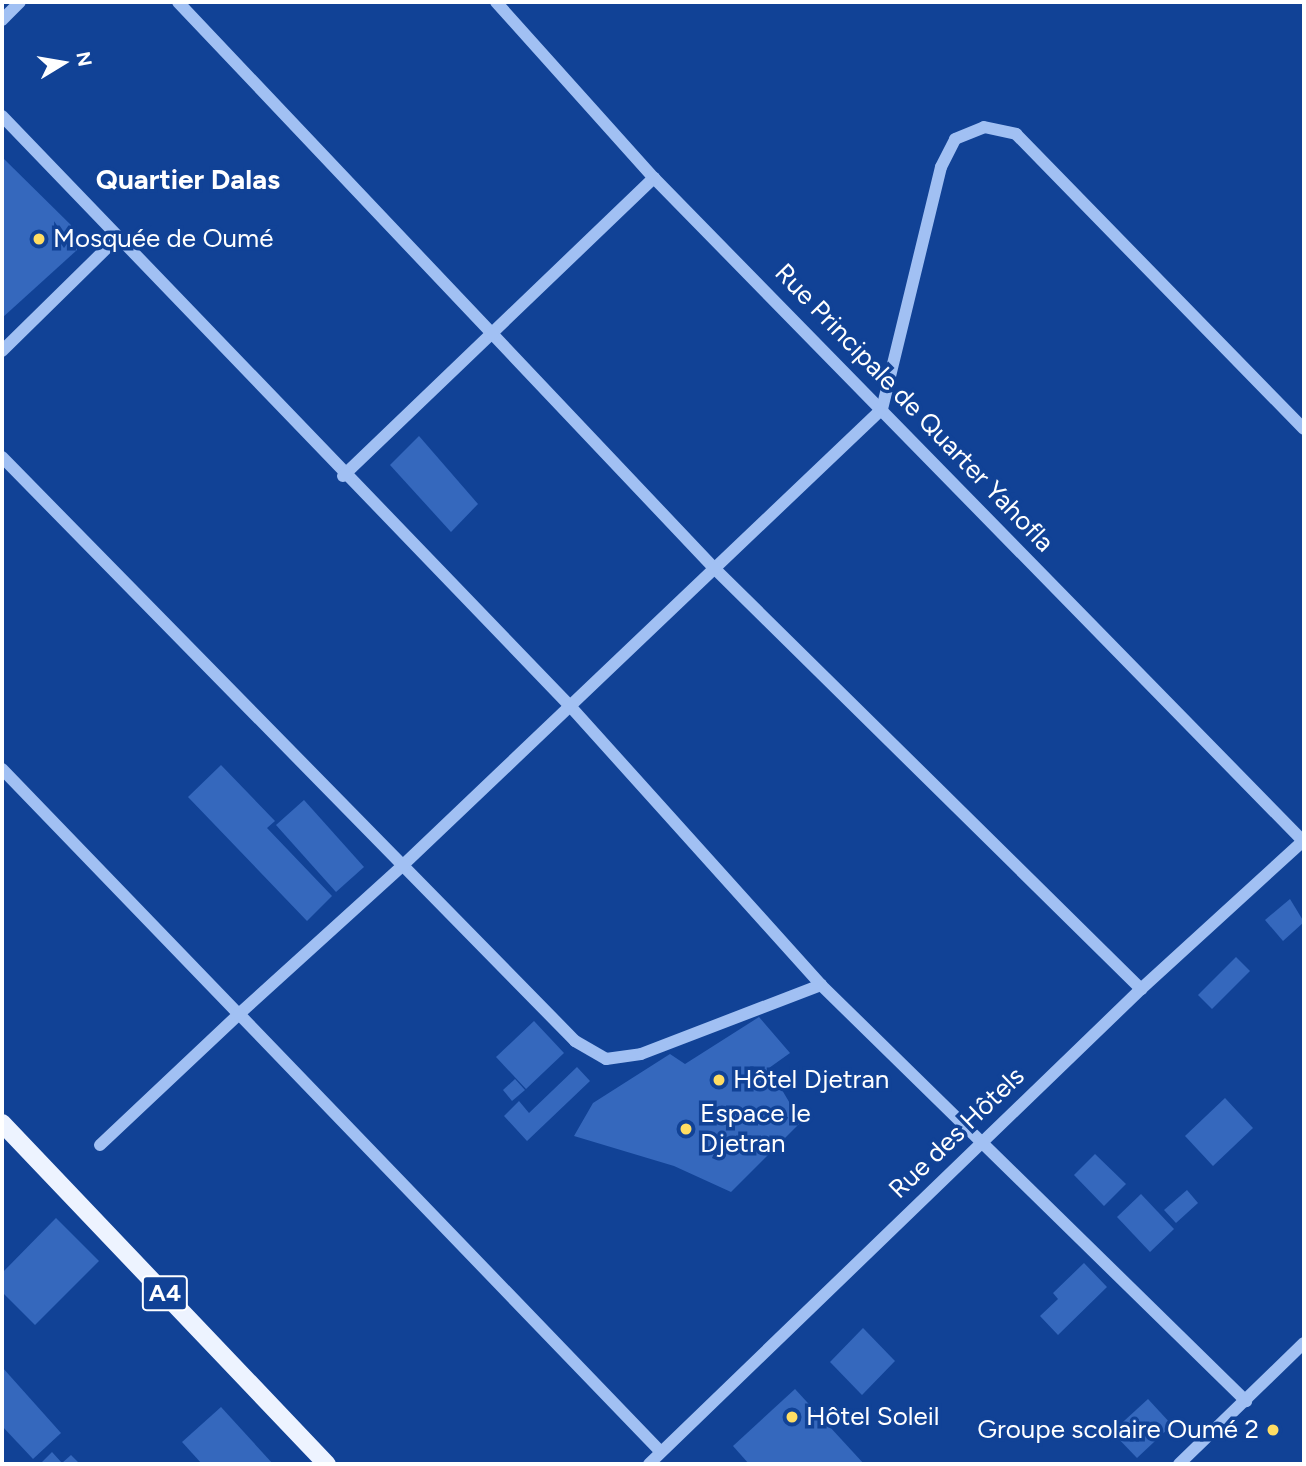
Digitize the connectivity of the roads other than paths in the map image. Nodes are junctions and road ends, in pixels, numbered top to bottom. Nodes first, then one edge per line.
1 (20, 2) edge
2 (178, 2) edge
3 (495, 2) edge
4 (2, 20) edge
5 (2, 116) edge
6 (654, 178) junction
7 (117, 238) junction
8 (491, 334) junction
9 (2, 351) edge
10 (882, 409) junction
11 (1304, 429) edge
12 (2, 457) edge
13 (343, 476) junction
14 (714, 568) junction
15 (570, 706) junction
16 (2, 769) edge
17 (1304, 841) edge
18 (401, 867) junction
19 (821, 985) junction
20 (1141, 989) junction
21 (239, 1014) junction
22 (2, 1123) edge
23 (984, 1139) junction
24 (100, 1145) dead end
25 (1304, 1343) edge
26 (1245, 1401) junction
27 (662, 1452) junction
28 (327, 1464) edge
29 (649, 1464) edge
30 (1179, 1464) edge

1 - 4 street
2 - 8 street
3 - 6 street, Rue Principale de Quarter Yahofla
5 - 7 street
6 - 8 street
6 - 10 street, Rue Principale de Quarter Yahofla
7 - 9 street
7 - 13 street
8 - 13 street
8 - 14 street
10 - 11 street
10 - 14 street
10 - 17 street, Rue Principale de Quarter Yahofla
12 - 18 street
13 - 15 street
14 - 15 street
14 - 20 street
15 - 18 street
15 - 19 street
16 - 21 street
17 - 20 street, Rue des Hôtels
18 - 19 street
18 - 21 street
19 - 23 street
20 - 23 street, Rue des Hôtels
21 - 24 street
21 - 27 street
22 - 28 main road, A4
23 - 26 street
23 - 27 street, Rue des Hôtels
25 - 26 street
26 - 30 street
27 - 29 street, Rue des Hôtels

